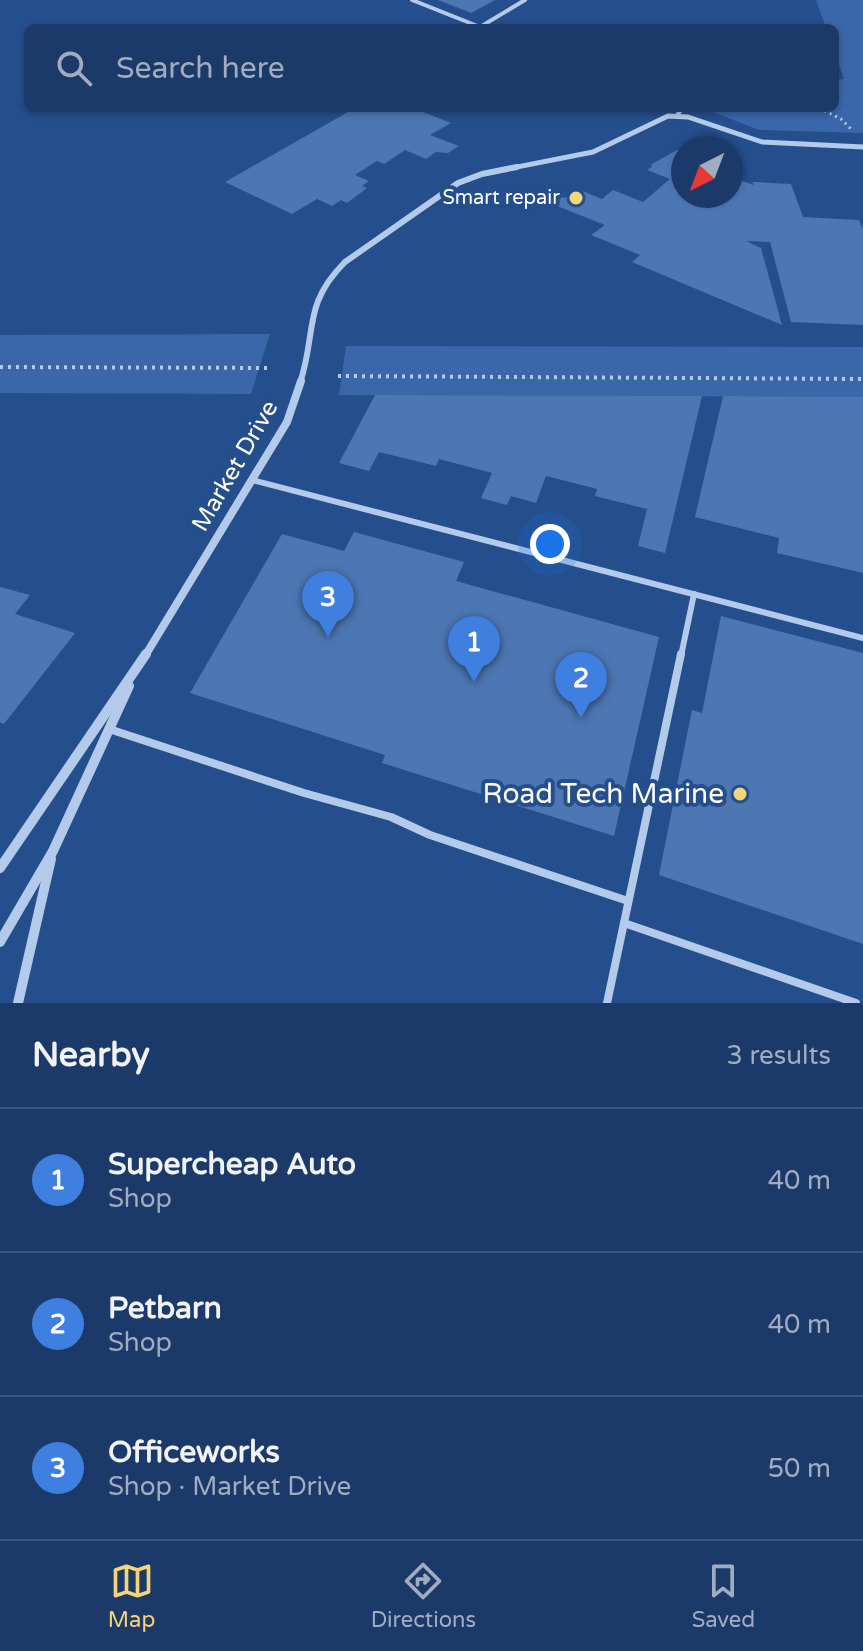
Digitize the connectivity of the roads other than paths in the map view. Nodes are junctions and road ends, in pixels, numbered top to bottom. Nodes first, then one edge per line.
1 (412, 0) edge
2 (525, 0) edge
3 (472, 24) edge
4 (485, 24) edge
5 (680, 112) edge
6 (863, 147) edge
7 (252, 480) junction
8 (694, 594) junction
9 (863, 638) edge
10 (138, 667) junction
11 (98, 725) junction
12 (109, 729) junction
13 (53, 851) junction
14 (0, 868) edge
15 (628, 901) junction
16 (624, 923) junction
17 (0, 942) edge
18 (18, 1003) edge
19 (607, 1003) edge
20 (856, 1003) edge

1 - 3 lane
2 - 4 lane
5 - 6 street, Market Drive
5 - 7 street, Market Drive
7 - 8 lane
7 - 10 street, Market Drive
8 - 9 lane
8 - 15 lane
10 - 11 street, Market Drive
10 - 12 street, Market Drive
11 - 12 street
11 - 14 street, Market Drive
12 - 13 street, Market Drive
12 - 15 lane
13 - 17 street, Market Drive
13 - 18 street
15 - 16 lane
16 - 19 lane
16 - 20 lane

